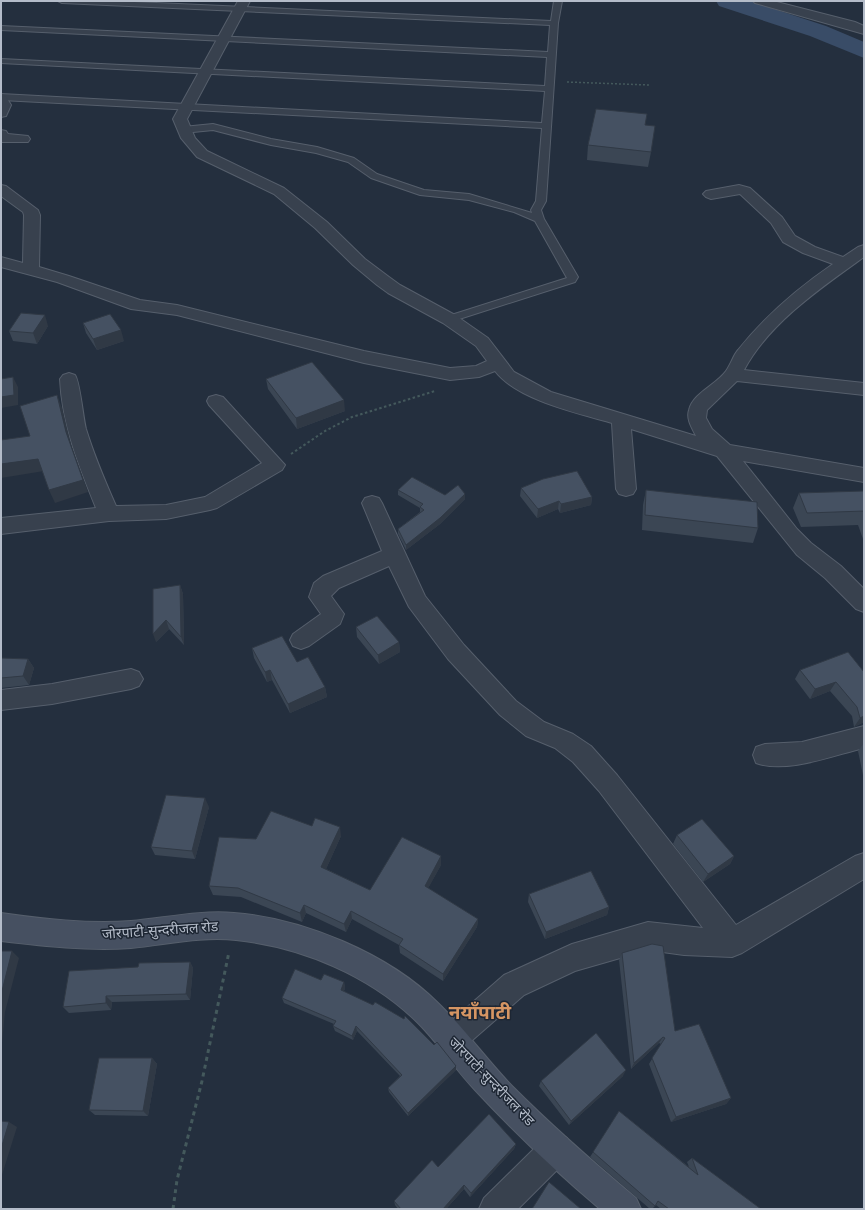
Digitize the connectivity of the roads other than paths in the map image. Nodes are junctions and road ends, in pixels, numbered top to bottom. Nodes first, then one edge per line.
1 (62, 1) edge
2 (558, 1) edge
3 (759, 1) edge
4 (242, 5) edge
5 (554, 23) junction
6 (1, 28) edge
7 (864, 30) edge
8 (223, 39) junction
9 (552, 55) junction
10 (1, 61) edge
11 (206, 71) junction
12 (550, 85) junction
13 (1, 97) edge
14 (1, 100) edge
15 (186, 107) junction
16 (1, 112) edge
17 (546, 126) junction
18 (183, 130) junction
19 (1, 134) edge
20 (23, 139) dead end
21 (1, 189) edge
22 (711, 194) dead end
23 (539, 219) junction
24 (864, 250) edge
25 (1, 262) edge
26 (845, 263) junction
27 (31, 270) junction
28 (449, 319) junction
29 (497, 363) junction
30 (733, 375) junction
31 (69, 379) dead end
32 (864, 388) edge
33 (216, 401) dead end
34 (621, 420) junction
35 (724, 451) junction
36 (864, 475) edge
37 (626, 489) dead end
38 (372, 503) dead end
39 (109, 514) junction
40 (1, 526) edge
41 (396, 554) junction
42 (864, 603) edge
43 (301, 640) dead end
44 (131, 679) dead end
45 (1, 700) edge
46 (864, 737) edge
47 (765, 755) dead end
48 (864, 865) edge
49 (1, 927) edge
50 (732, 943) junction
51 (451, 1040) junction
52 (556, 1149) junction
53 (495, 1209) edge
54 (624, 1209) edge

1 - 4 lane
2 - 5 lane
3 - 7 street
4 - 5 lane
4 - 8 street
5 - 9 lane
6 - 8 lane
8 - 9 lane
8 - 11 street
9 - 12 lane
10 - 11 lane
11 - 12 lane
11 - 15 street
12 - 17 lane
13 - 15 lane
14 - 16 street
15 - 17 lane
15 - 18 street
17 - 23 lane
18 - 23 lane
18 - 28 street
19 - 20 street
21 - 27 street
22 - 26 street
23 - 28 lane
24 - 26 street
25 - 27 street
26 - 30 street
27 - 29 street
28 - 29 street
29 - 34 street
30 - 32 street
30 - 35 street
31 - 39 street
33 - 39 street
34 - 35 street
34 - 37 street
35 - 36 street
35 - 42 street
38 - 41 street
39 - 40 street
41 - 43 street
41 - 50 street
44 - 45 street
46 - 47 street
48 - 50 street
49 - 51 main road, जोरपाटी-सुन्दरीजल रोड
50 - 51 street
51 - 52 main road, जोरपाटी-सुन्दरीजल रोड
52 - 53 street
52 - 54 main road, जोरपाटी-सुन्दरीजल रोड

